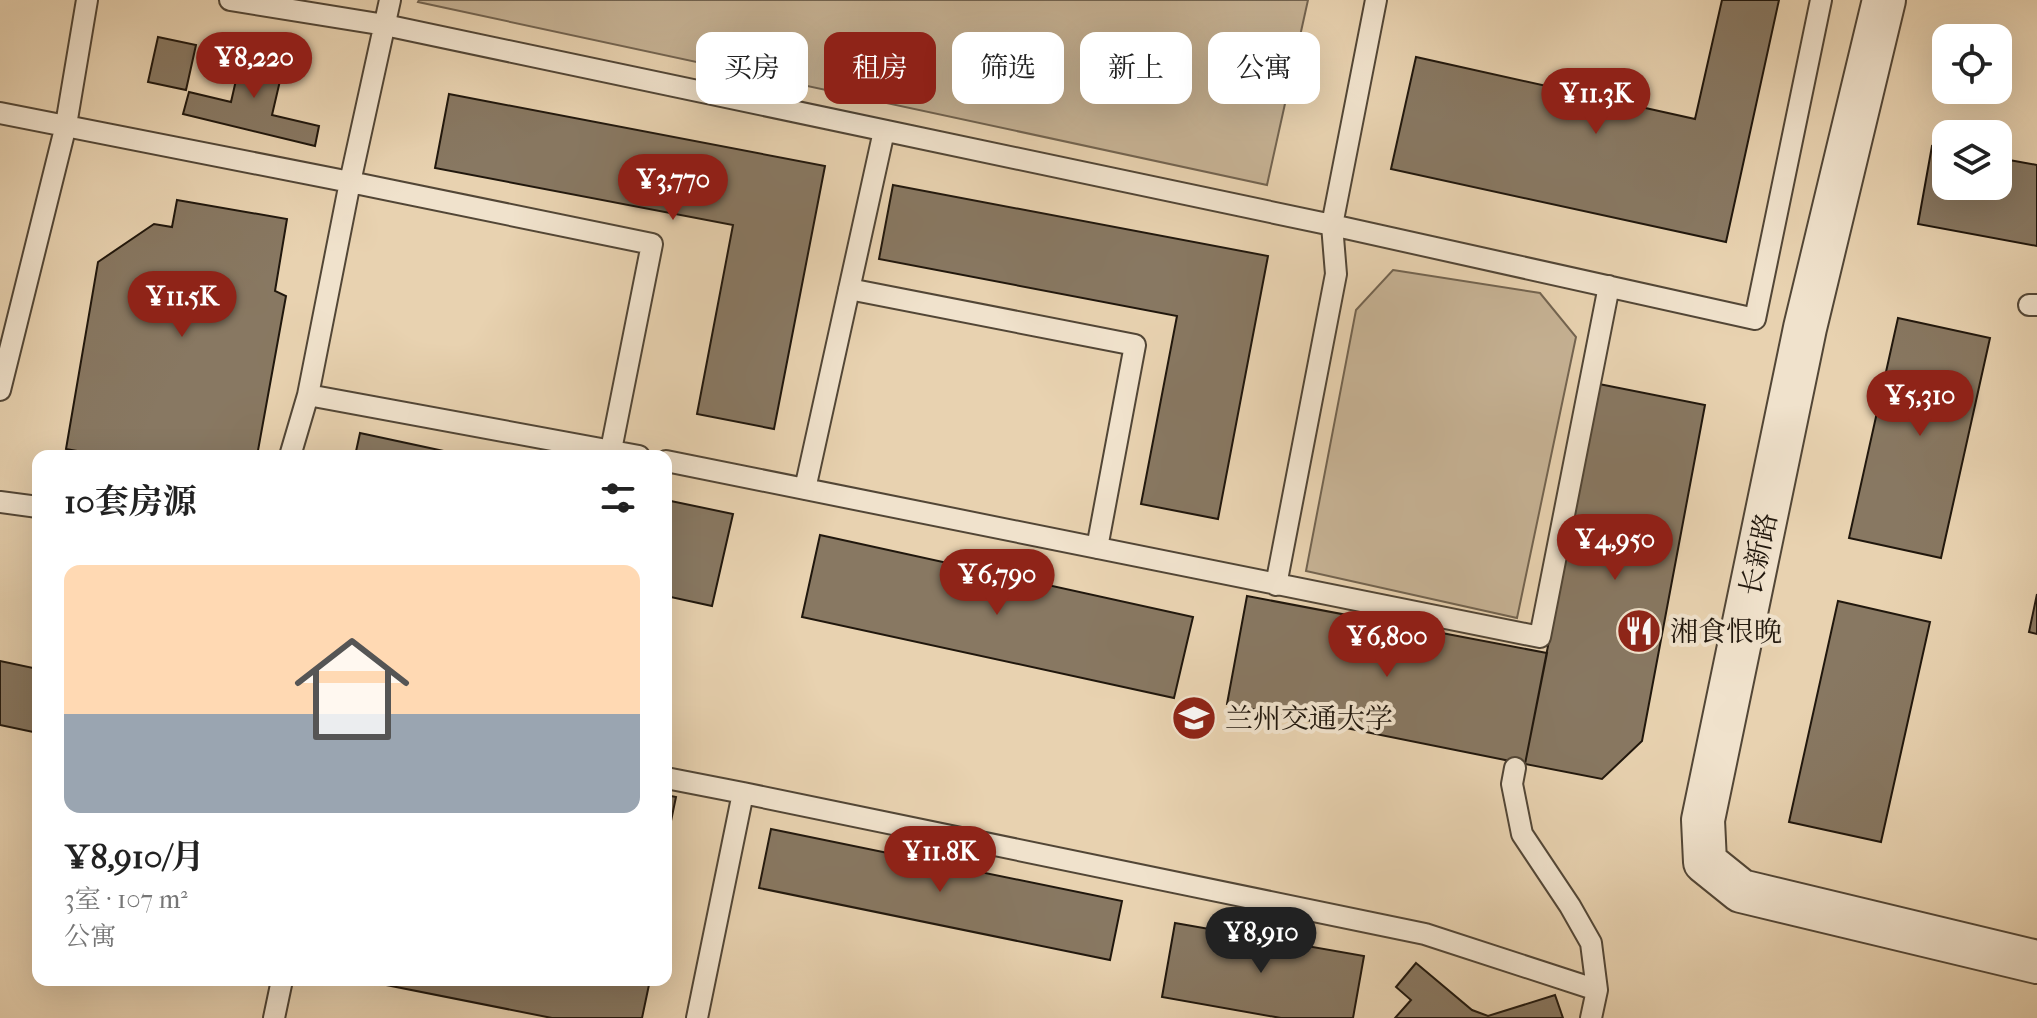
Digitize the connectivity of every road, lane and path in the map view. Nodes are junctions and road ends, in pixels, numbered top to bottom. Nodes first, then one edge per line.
1 (87, 0) edge
2 (230, 0) edge
3 (390, 0) edge
4 (1376, 0) edge
5 (1821, 0) edge
6 (1884, 0) edge
7 (385, 25) junction
8 (0, 113) edge
9 (66, 125) junction
10 (884, 131) junction
11 (350, 182) junction
12 (1332, 225) junction
13 (1609, 286) junction
14 (849, 289) junction
15 (0, 390) edge
16 (308, 395) junction
17 (292, 450) edge
18 (611, 450) joint
19 (672, 462) edge
20 (805, 489) junction
21 (0, 502) edge
22 (32, 506) edge
23 (1097, 548) junction
24 (1276, 585) junction
25 (1515, 768) dead end
26 (672, 779) edge
27 (743, 793) junction
28 (2037, 962) edge
29 (281, 986) edge
30 (1597, 990) junction
31 (274, 1018) edge
32 (697, 1018) edge
33 (1591, 1018) edge

1 - 9 lane
2 - 7 lane
3 - 7 lane
4 - 12 lane
5 - 13 lane
6 - 28 street, 长新路
7 - 10 lane
7 - 11 lane
8 - 9 lane
9 - 11 lane
9 - 15 lane
10 - 12 lane
10 - 14 lane
11 - 16 lane
11 - 18 lane
12 - 13 lane
12 - 24 lane
13 - 24 lane
14 - 20 lane
14 - 23 lane
16 - 17 lane
16 - 18 lane
19 - 20 lane
20 - 23 lane
21 - 22 lane
23 - 24 lane
25 - 30 lane
26 - 27 lane
27 - 30 lane
27 - 32 lane
29 - 31 lane
30 - 33 lane

